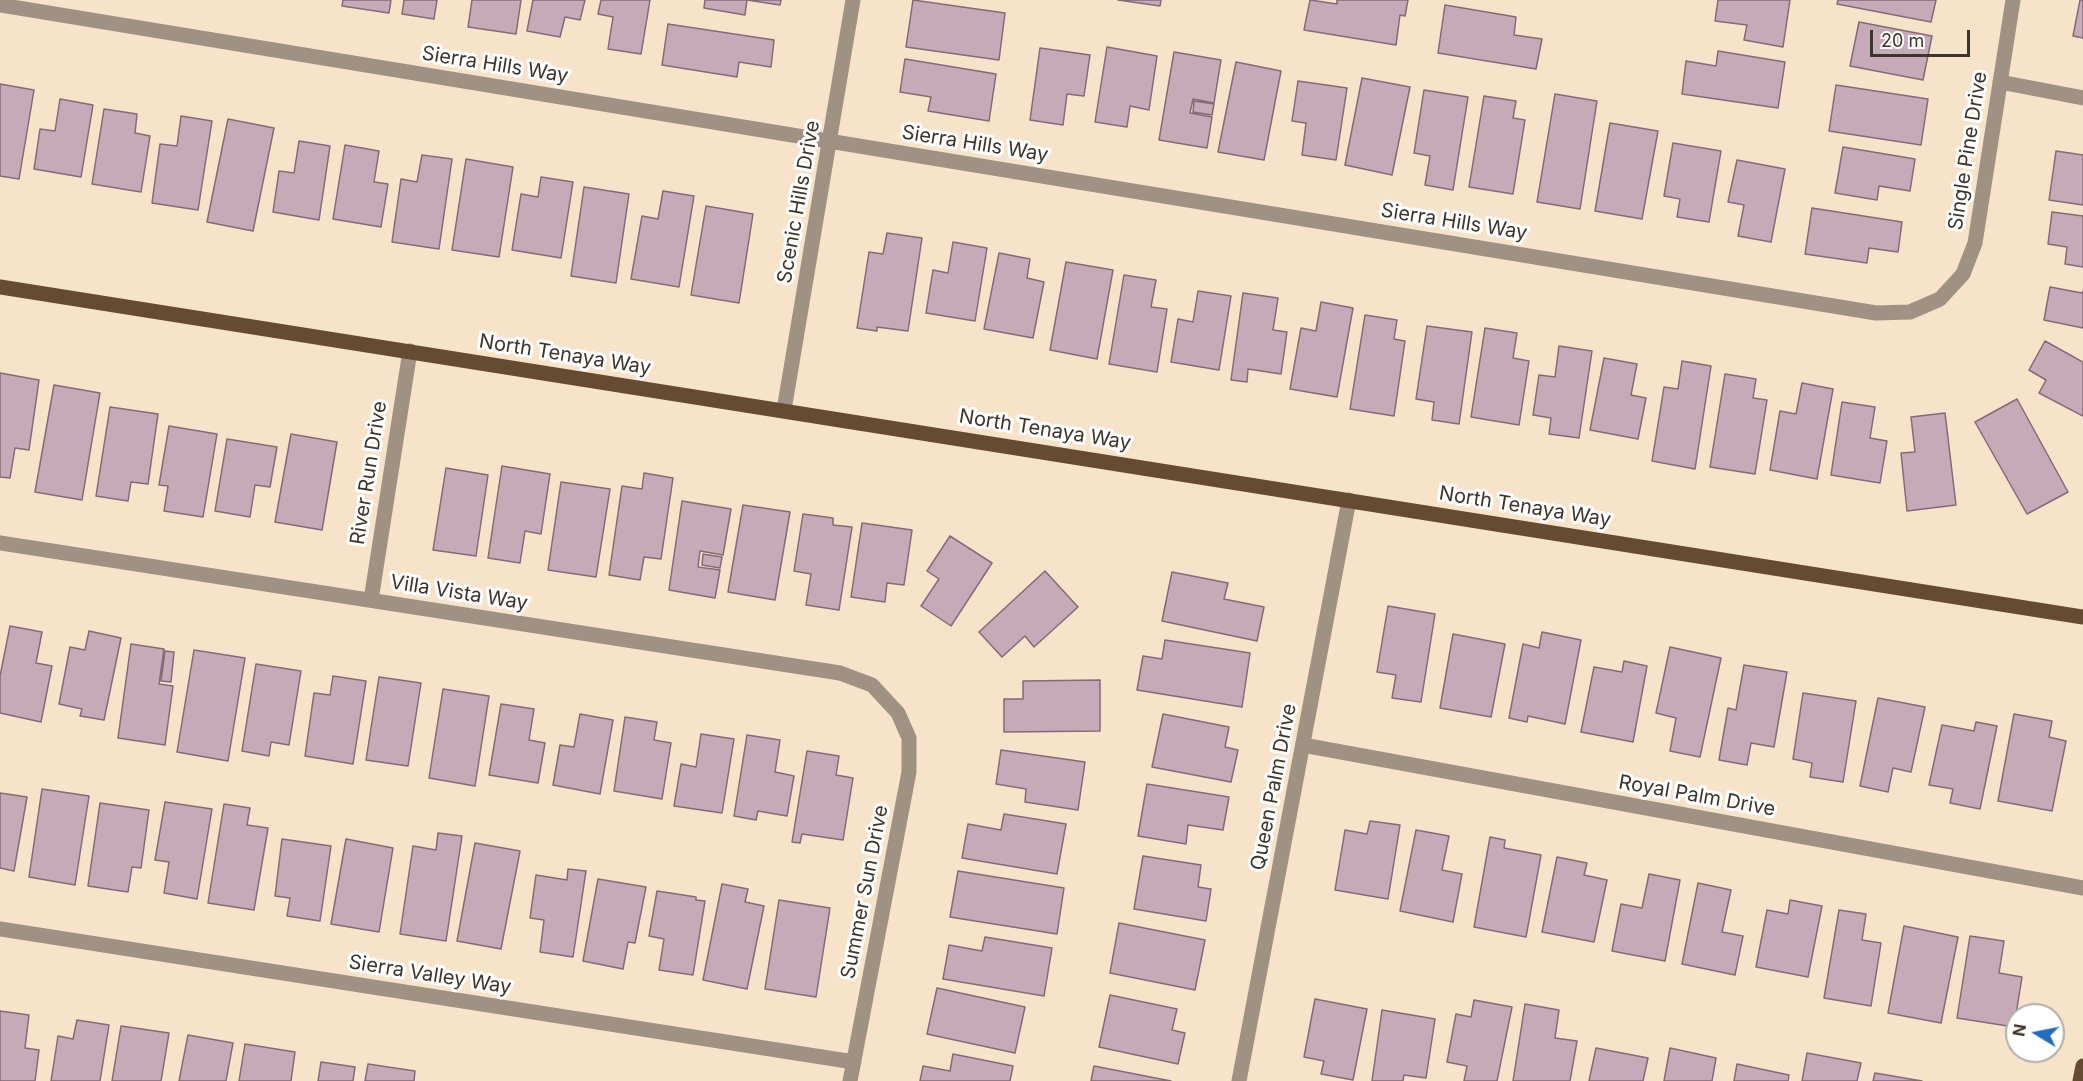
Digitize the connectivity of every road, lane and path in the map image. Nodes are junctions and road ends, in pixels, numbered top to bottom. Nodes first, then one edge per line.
1 (853, 0) edge
2 (2013, 0) edge
3 (0, 6) edge
4 (2000, 82) junction
5 (2083, 98) edge
6 (831, 142) junction
7 (0, 287) edge
8 (1940, 298) joint
9 (410, 351) junction
10 (784, 410) junction
11 (1349, 500) junction
12 (0, 543) edge
13 (371, 600) junction
14 (2083, 617) edge
15 (898, 713) joint
16 (1303, 745) junction
17 (2083, 888) edge
18 (0, 929) edge
19 (854, 1062) junction
20 (2083, 1066) edge
21 (850, 1081) edge
22 (1239, 1081) edge
23 (2080, 1081) edge

1 - 6 street, Scenic Hills Drive
2 - 4 street, Single Pine Drive
3 - 6 street, Sierra Hills Way
4 - 5 street
4 - 8 street, Single Pine Drive
6 - 8 street, Sierra Hills Way
6 - 10 street, Scenic Hills Drive
7 - 9 main road, North Tenaya Way
9 - 10 main road, North Tenaya Way
9 - 13 street, River Run Drive
10 - 11 main road, North Tenaya Way
11 - 14 main road, North Tenaya Way
11 - 16 street, Queen Palm Drive
12 - 13 street, Villa Vista Way
13 - 15 street, Villa Vista Way
15 - 19 street, Summer Sun Drive
16 - 17 street, Royal Palm Drive
16 - 22 street, Queen Palm Drive
18 - 19 street, Sierra Valley Way
19 - 21 street, Summer Sun Drive
20 - 23 main road

